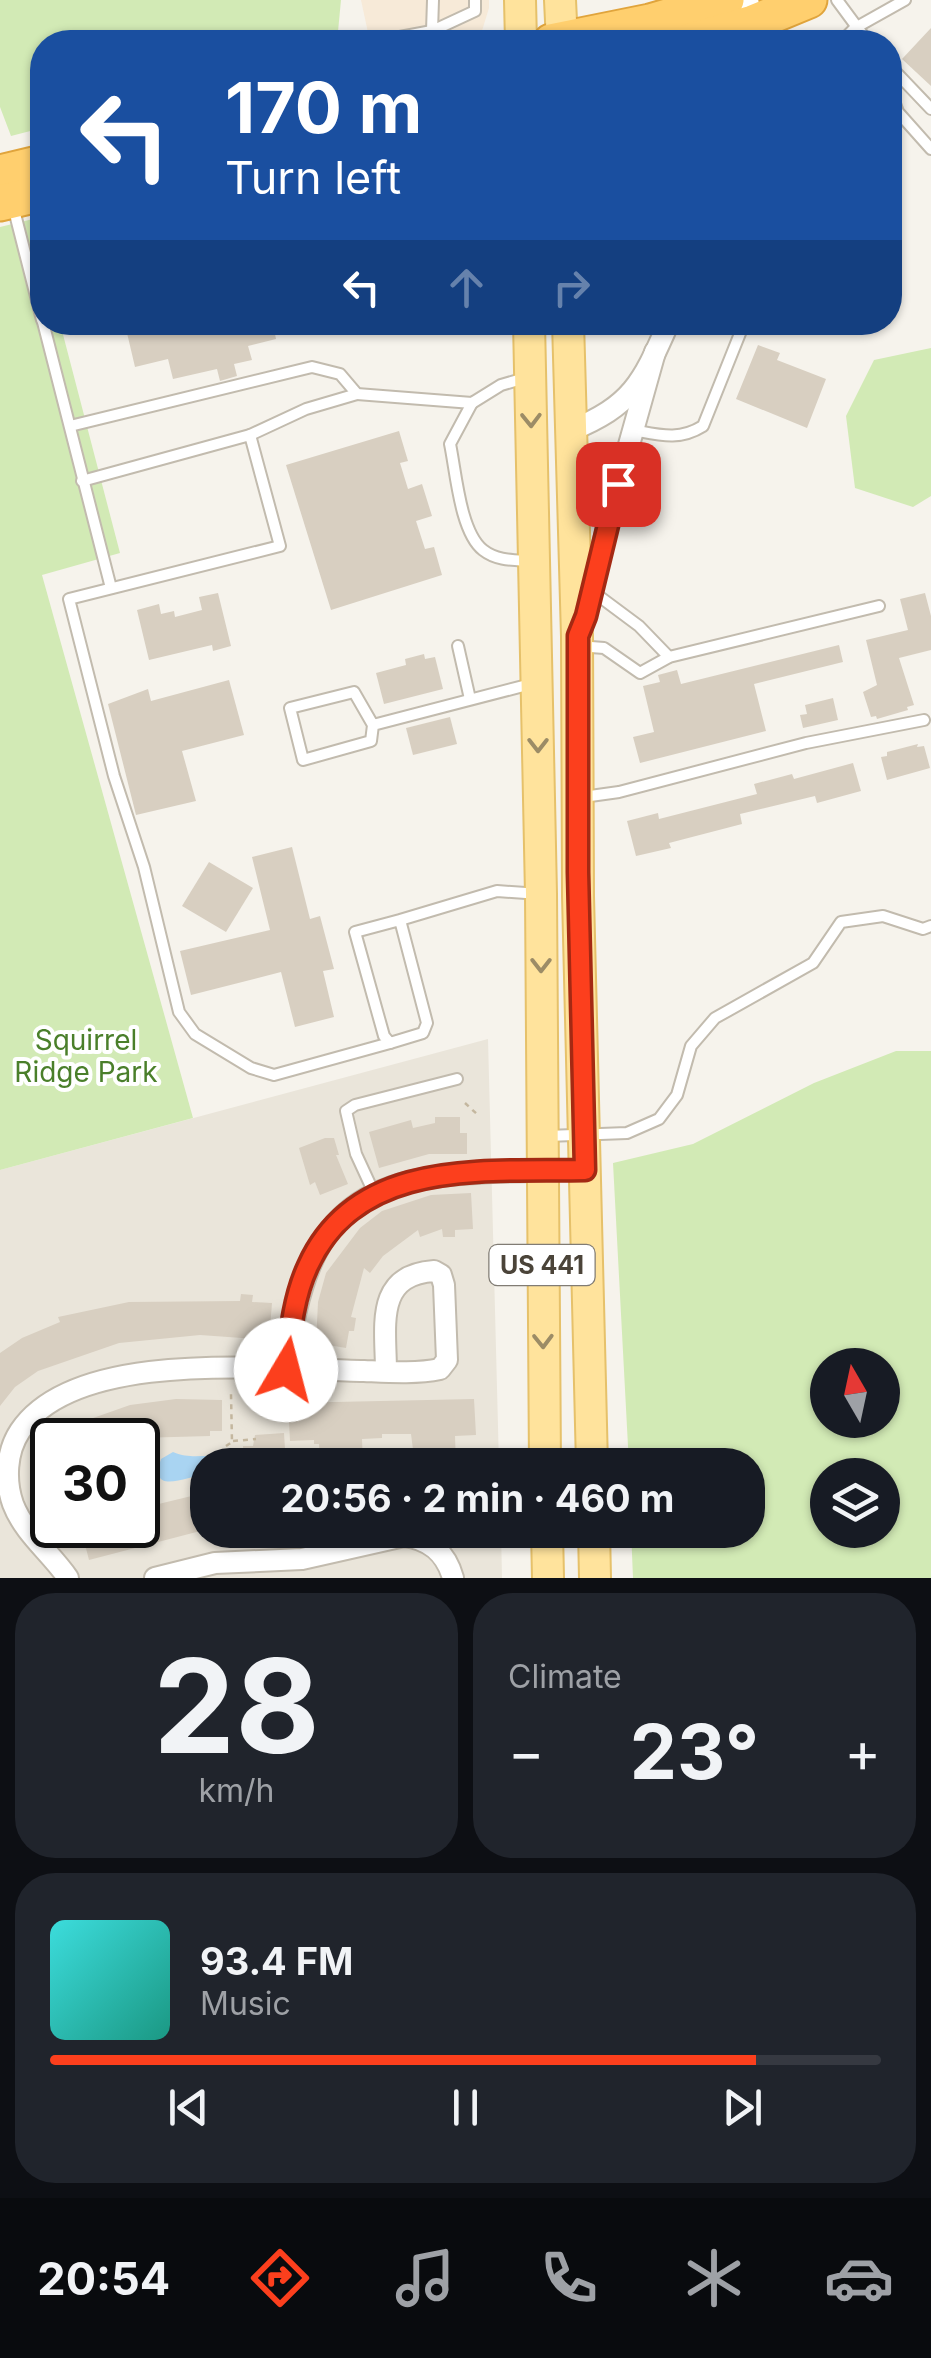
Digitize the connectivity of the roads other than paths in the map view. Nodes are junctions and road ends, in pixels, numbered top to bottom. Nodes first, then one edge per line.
1 (433, 0) edge
2 (476, 0) edge
3 (520, 0) edge
4 (560, 0) edge
5 (726, 0) edge
6 (809, 0) edge
7 (837, 0) edge
8 (905, 0) edge
9 (753, 22) edge
10 (855, 28) joint
11 (432, 30) edge
12 (434, 30) edge
13 (521, 30) edge
14 (559, 30) edge
15 (613, 30) edge
16 (727, 30) edge
17 (902, 79) edge
18 (931, 109) edge
19 (902, 116) edge
20 (931, 149) edge
21 (12, 188) edge
22 (30, 265) edge
23 (47, 335) edge
24 (529, 335) edge
25 (568, 335) edge
26 (663, 335) edge
27 (741, 335) edge
28 (656, 352) junction
29 (530, 376) junction
30 (357, 394) junction
31 (472, 403) junction
32 (70, 426) junction
33 (634, 430) junction
34 (570, 431) junction
35 (250, 435) junction
36 (82, 481) junction
37 (534, 510) junction
38 (535, 561) junction
39 (573, 561) junction
40 (111, 588) junction
41 (592, 591) junction
42 (879, 606) dead end
43 (577, 641) junction
44 (458, 646) dead end
45 (669, 658) junction
46 (537, 682) junction
47 (470, 700) junction
48 (924, 720) dead end
49 (373, 725) junction
50 (577, 798) junction
51 (541, 894) junction
52 (578, 896) junction
53 (400, 920) junction
54 (931, 926) edge
55 (390, 1043) junction
56 (457, 1078) dead end
57 (584, 1134) junction
58 (540, 1136) junction
59 (585, 1170) junction
60 (541, 1171) junction
61 (374, 1193) junction
62 (286, 1370) junction
63 (386, 1372) junction
64 (545, 1448) edge
65 (592, 1448) edge
66 (7, 1509) edge
67 (547, 1548) edge
68 (595, 1548) edge
69 (68, 1578) edge
70 (155, 1578) edge
71 (454, 1578) edge
72 (548, 1578) edge
73 (596, 1578) edge

1 - 11 lane
2 - 12 lane
3 - 13 main road
4 - 14 main road
5 - 15 highway
6 - 9 highway
7 - 10 lane
8 - 10 lane
9 - 16 highway
17 - 18 lane
19 - 20 lane
21 - 22 lane
23 - 32 lane
24 - 29 main road, US 441
25 - 34 main road, US 441
26 - 28 street
27 - 33 lane
28 - 33 street
28 - 34 street
29 - 31 lane
29 -> 37 main road, US 441
30 - 31 lane
30 - 32 lane
30 - 35 lane
31 - 38 lane
32 - 36 lane
33 - 41 street
34 - 37 main road
34 - 39 main road, US 441
35 - 36 lane
35 - 40 lane
36 - 40 lane
37 - 38 main road, US 441
38 - 39 main road
38 - 46 main road, US 441
39 - 43 main road, US 441
40 - 55 lane
41 - 43 street
41 - 45 lane
42 - 45 lane
43 - 45 lane
43 - 50 main road, US 441
44 - 47 lane
46 - 47 lane
46 -> 51 main road, US 441
47 - 49 lane
48 - 50 lane
49 - 49 lane
50 - 52 main road, US 441
51 - 52 main road
51 - 53 lane
51 -> 58 main road, US 441
52 - 57 main road, US 441
53 - 55 lane
53 - 55 lane
54 - 57 lane
56 - 61 lane
57 - 58 lane
57 - 59 main road, US 441
58 - 60 main road, US 441
59 - 60 main road
59 - 65 main road, US 441
60 - 61 street
60 -> 64 main road, US 441
61 - 62 street
62 - 63 street
62 - 66 street
63 - 63 street
66 - 69 street
67 - 72 main road
68 - 73 main road
70 - 71 street

